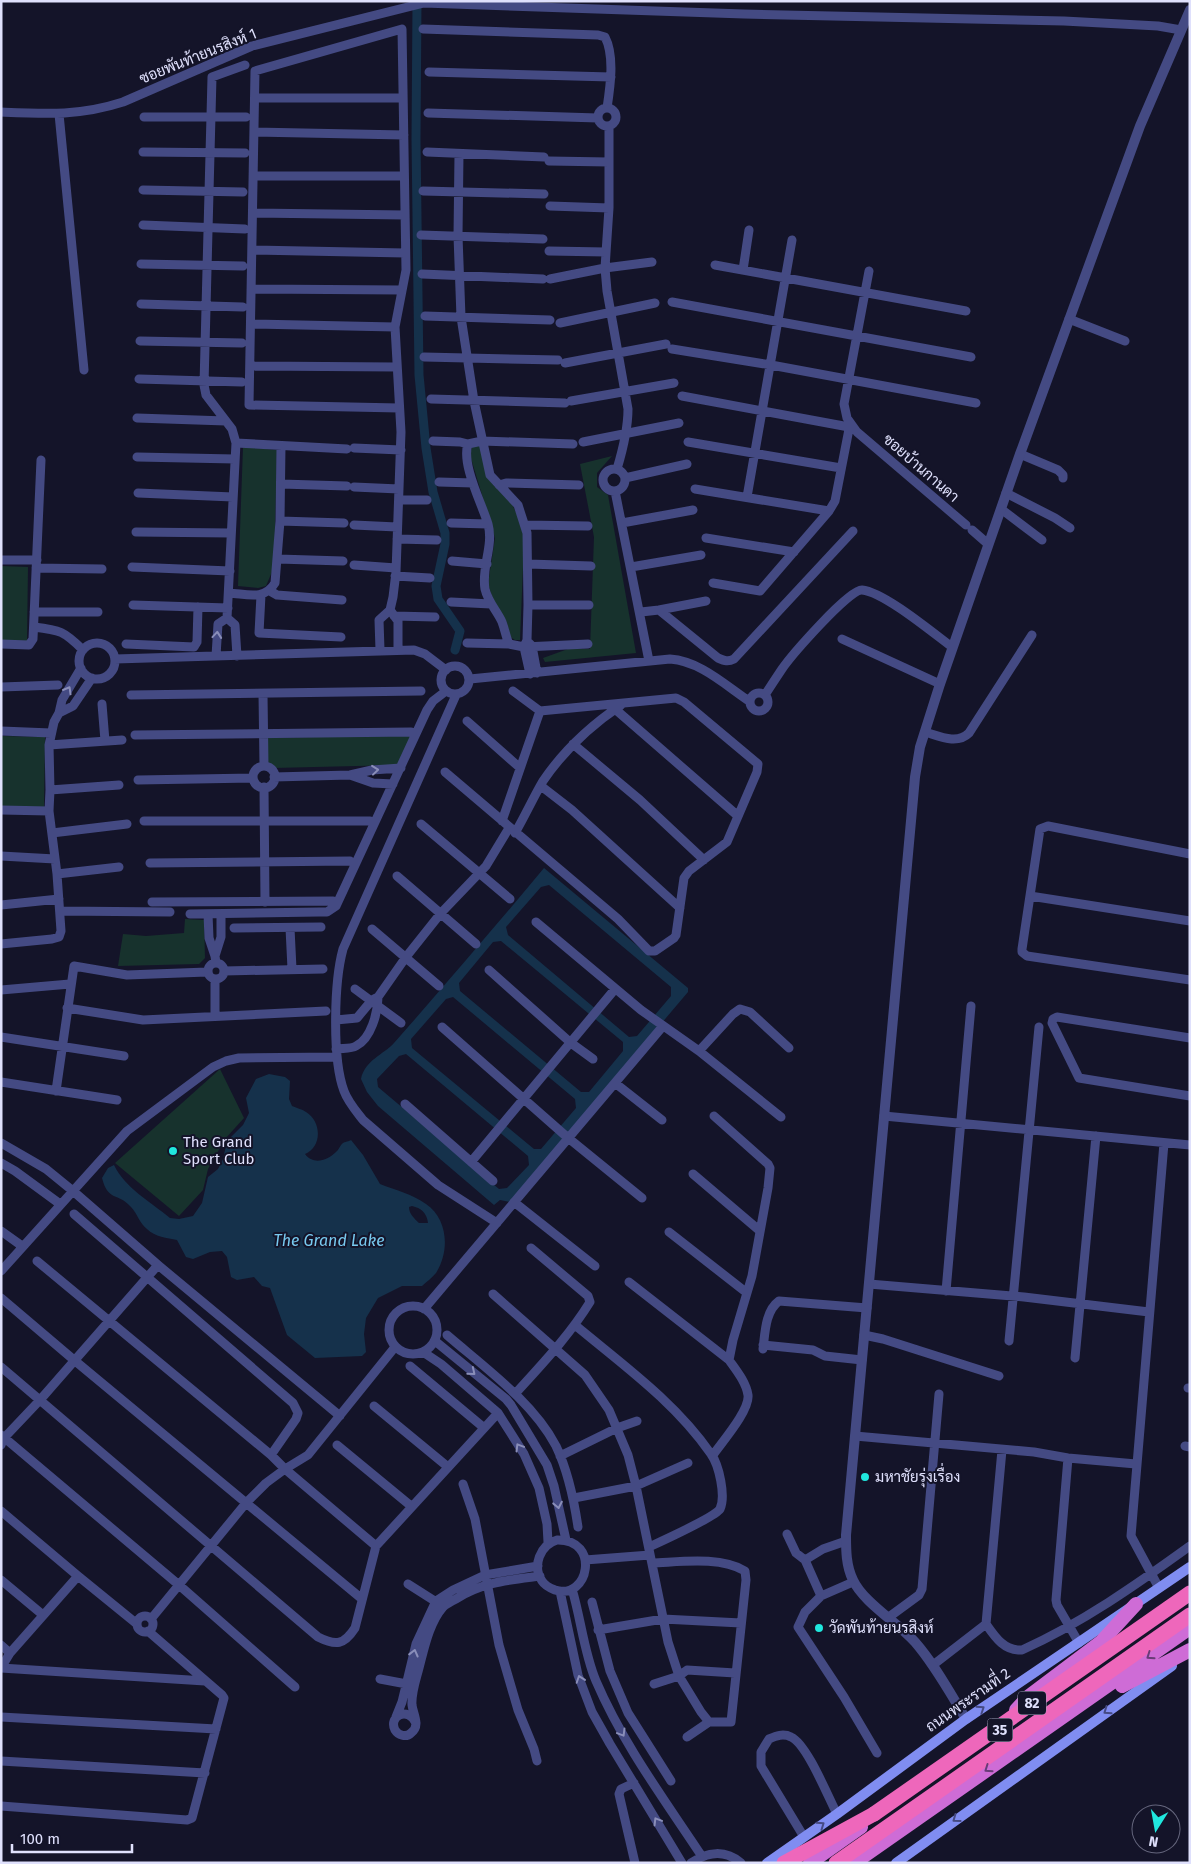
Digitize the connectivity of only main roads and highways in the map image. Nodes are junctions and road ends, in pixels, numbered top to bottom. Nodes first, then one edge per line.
1 (1190, 1567) edge
2 (1190, 1595) edge
3 (1136, 1604) junction
4 (1190, 1615) edge
5 (1190, 1628) edge
6 (1190, 1651) edge
7 (1011, 1722) junction
8 (1031, 1739) junction
9 (874, 1814) junction
10 (884, 1829) junction
11 (767, 1863) edge
12 (784, 1863) edge
13 (804, 1863) edge
14 (810, 1863) edge
15 (836, 1863) edge
16 (850, 1863) edge
17 (854, 1863) edge
18 (896, 1863) edge

1 - 3 main road, ถนนพระรามที่ 2 / 35
2 - 7 highway, 35
2 - 9 highway, 82, bridge
3 - 7 highway
11 -> 3 main road, ถนนพระรามที่ 2 / 35
4 - 10 highway, 82
5 -> 8 highway, 35
6 - 8 highway
6 -> 18 main road
7 - 14 highway, 35
8 -> 17 highway, 35
9 - 12 highway
9 - 13 highway, 82
10 - 15 highway, 82
10 - 16 highway

